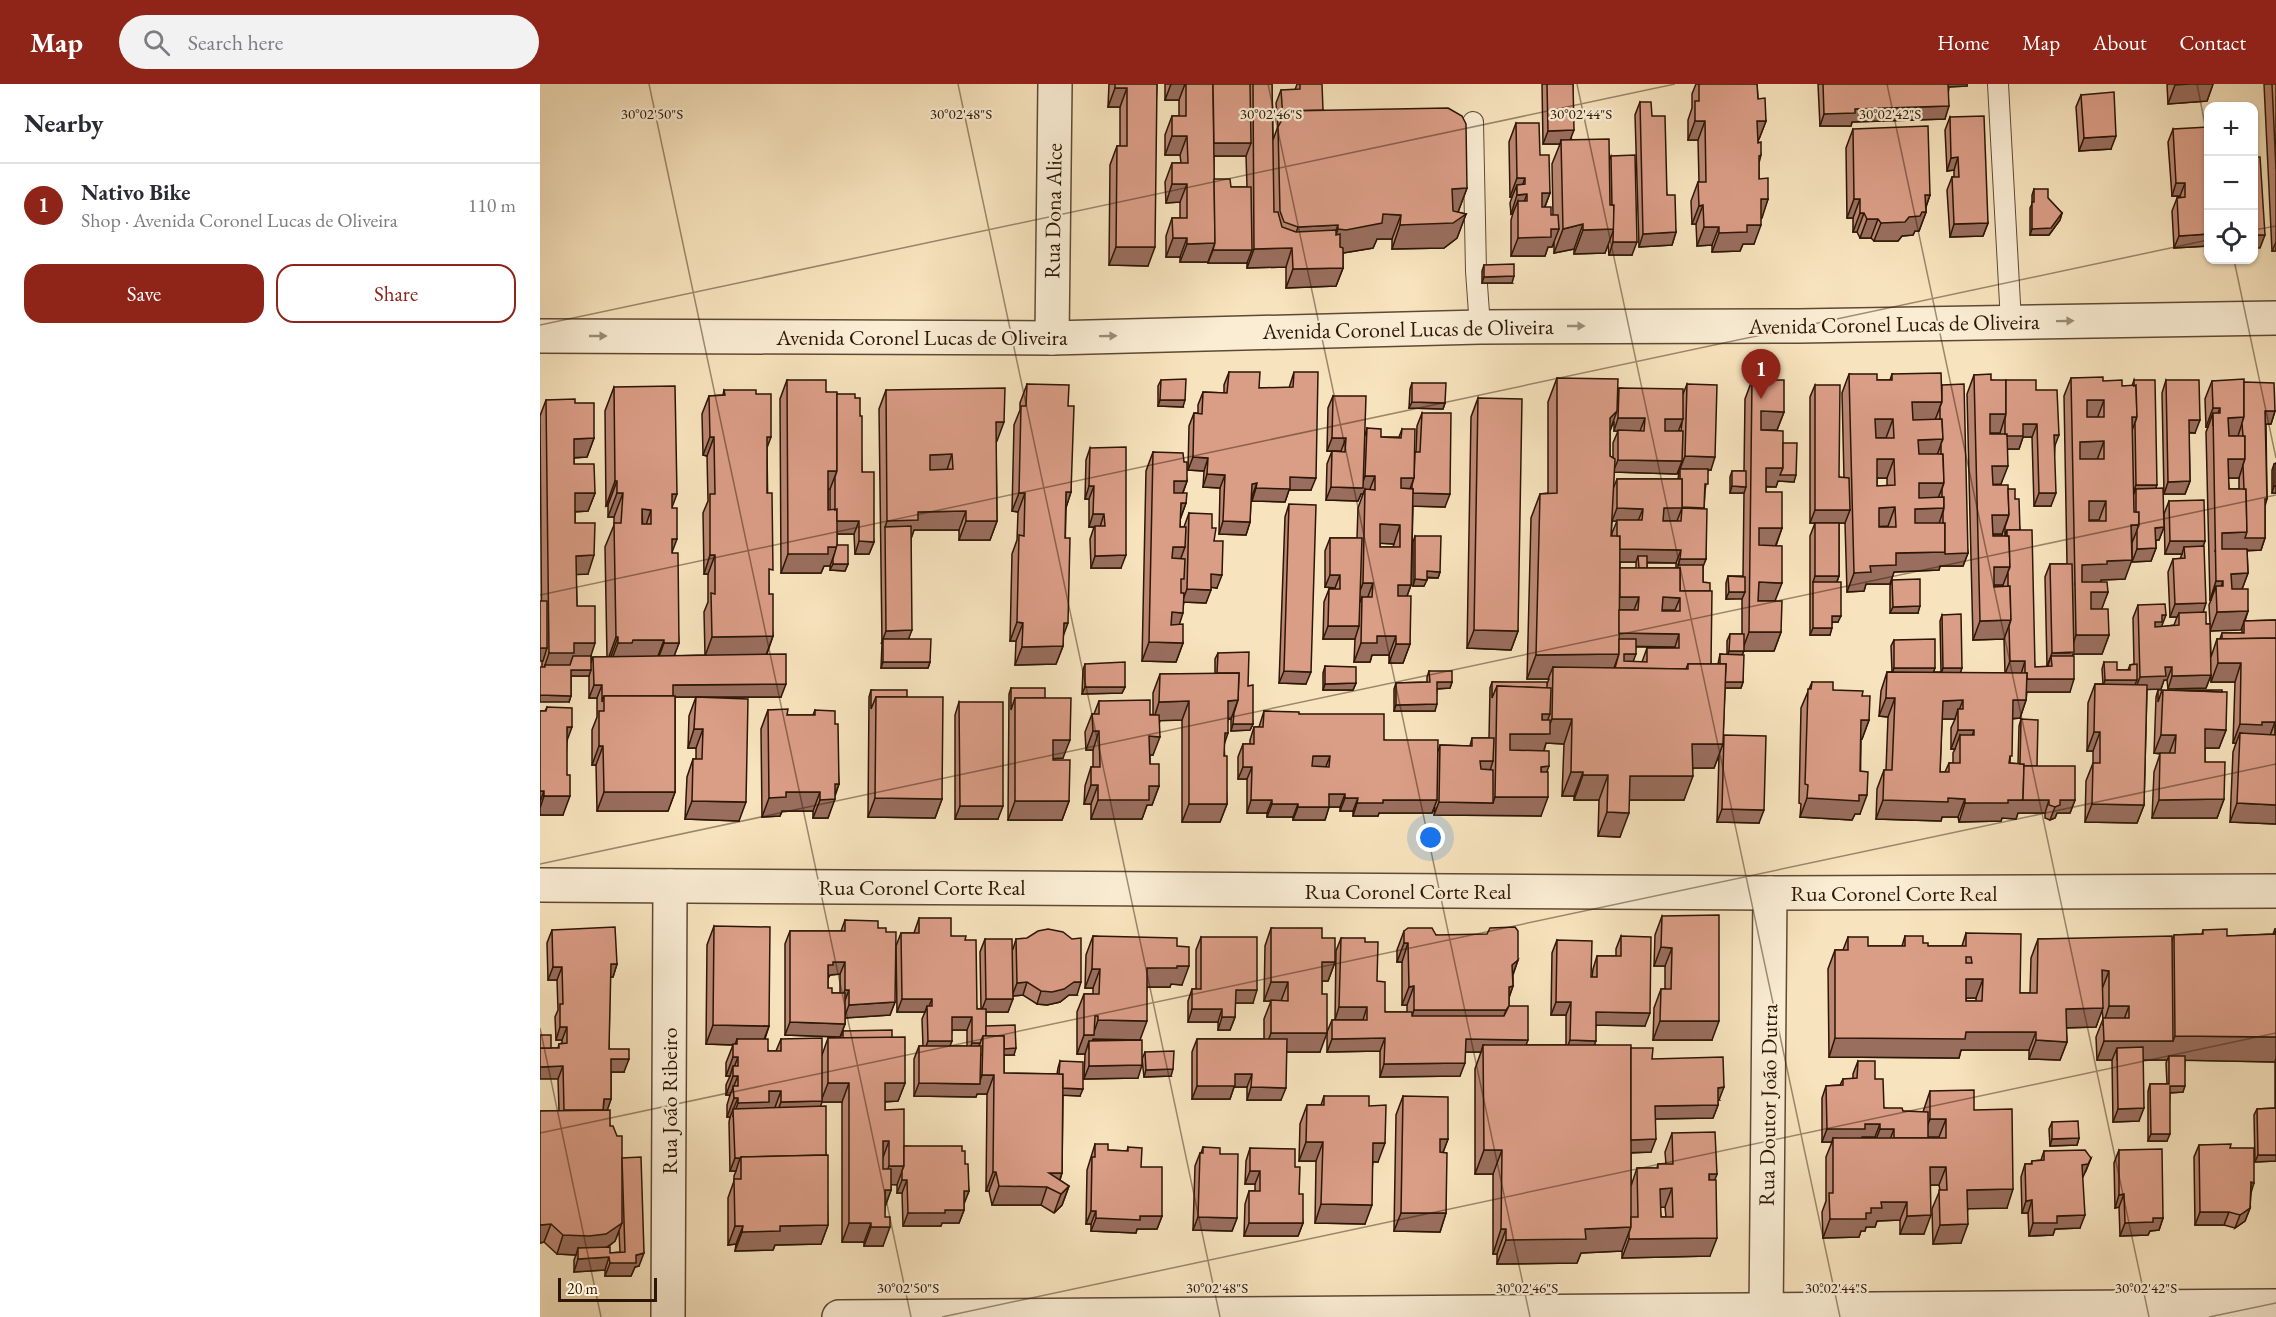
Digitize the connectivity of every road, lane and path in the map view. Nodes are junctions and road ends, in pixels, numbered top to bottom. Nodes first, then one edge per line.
1 (1055, 84) edge
2 (1998, 84) edge
3 (1473, 122) dead end
4 (2276, 318) edge
5 (2011, 322) junction
6 (1480, 327) junction
7 (540, 336) edge
8 (1052, 338) junction
9 (540, 885) edge
10 (670, 886) junction
11 (2276, 891) edge
12 (1770, 893) junction
13 (2276, 1306) edge
14 (1766, 1313) edge
15 (668, 1317) edge
16 (839, 1317) edge

1 - 8 street, Rua Dona Alice
2 - 5 lane
3 - 6 lane
5 -> 4 street, Avenida Coronel Lucas de Oliveira
6 -> 5 street, Avenida Coronel Lucas de Oliveira
8 -> 6 street, Avenida Coronel Lucas de Oliveira
7 -> 8 street, Avenida Coronel Lucas de Oliveira
9 - 10 street, Rua Coronel Corte Real
10 - 12 street, Rua Coronel Corte Real
10 - 15 street, Rua João Ribeiro
11 - 12 street, Rua Coronel Corte Real
12 - 14 street, Rua Doutor João Dutra
13 - 14 street
14 - 16 street

